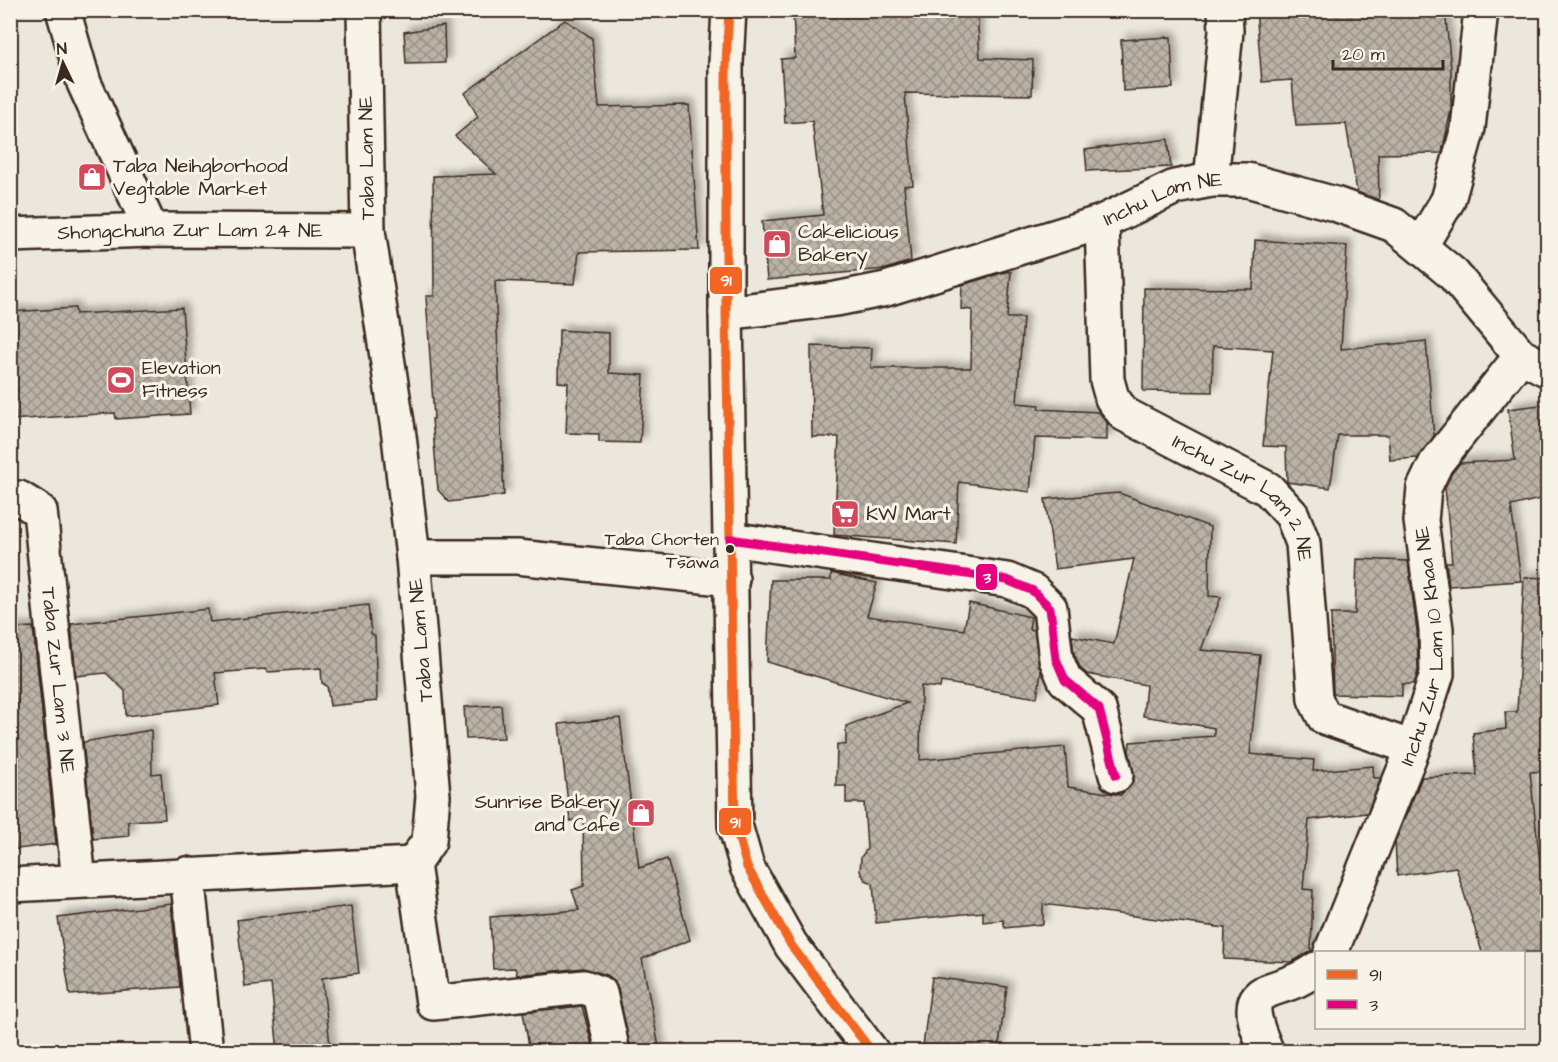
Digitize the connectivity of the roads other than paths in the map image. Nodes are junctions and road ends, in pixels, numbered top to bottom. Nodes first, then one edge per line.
1 (63, 10) edge
2 (364, 10) edge
3 (729, 10) edge
4 (1225, 10) edge
5 (1481, 10) edge
6 (1211, 180) junction
7 (1102, 222) junction
8 (151, 230) junction
9 (368, 231) junction
10 (10, 235) edge
11 (1421, 245) junction
12 (726, 313) junction
13 (1534, 363) edge
14 (10, 499) edge
15 (730, 539) junction
16 (413, 557) junction
17 (732, 579) junction
18 (1413, 748) junction
19 (1116, 775) dead end
20 (413, 864) junction
21 (187, 874) junction
22 (79, 881) junction
23 (10, 885) edge
24 (1331, 951) edge
25 (1315, 970) edge
26 (206, 1052) edge
27 (613, 1052) edge
28 (872, 1052) edge
29 (1267, 1052) edge

1 - 8 street
2 - 9 street, Taba Lam NE
3 - 12 street
4 - 6 street
5 - 11 street
6 - 7 street, Inchu Lam NE
6 - 11 street, Inchu Lam NE
7 - 12 street, Inchu Lam NE
7 - 18 street, Inchu Zur Lam 2 NE
8 - 9 street, Shongchuna Zur Lam 24 NE
8 - 10 street, Shongchuna Zur Lam 24 NE
9 - 16 street, Taba Lam NE
11 - 13 street, Inchu Lam NE
12 - 15 street
13 - 18 street, Inchu Zur Lam 10 Khaa NE
14 - 22 street, Taba Zur Lam 3 NE
15 - 17 street
15 - 19 street
16 - 17 street
16 - 20 street, Taba Lam NE
17 - 28 street
18 - 24 street, Inchu Zur Lam 10 Khaa NE
20 - 21 street
20 - 27 street
21 - 22 street
21 - 26 street
22 - 23 street
25 - 29 street

